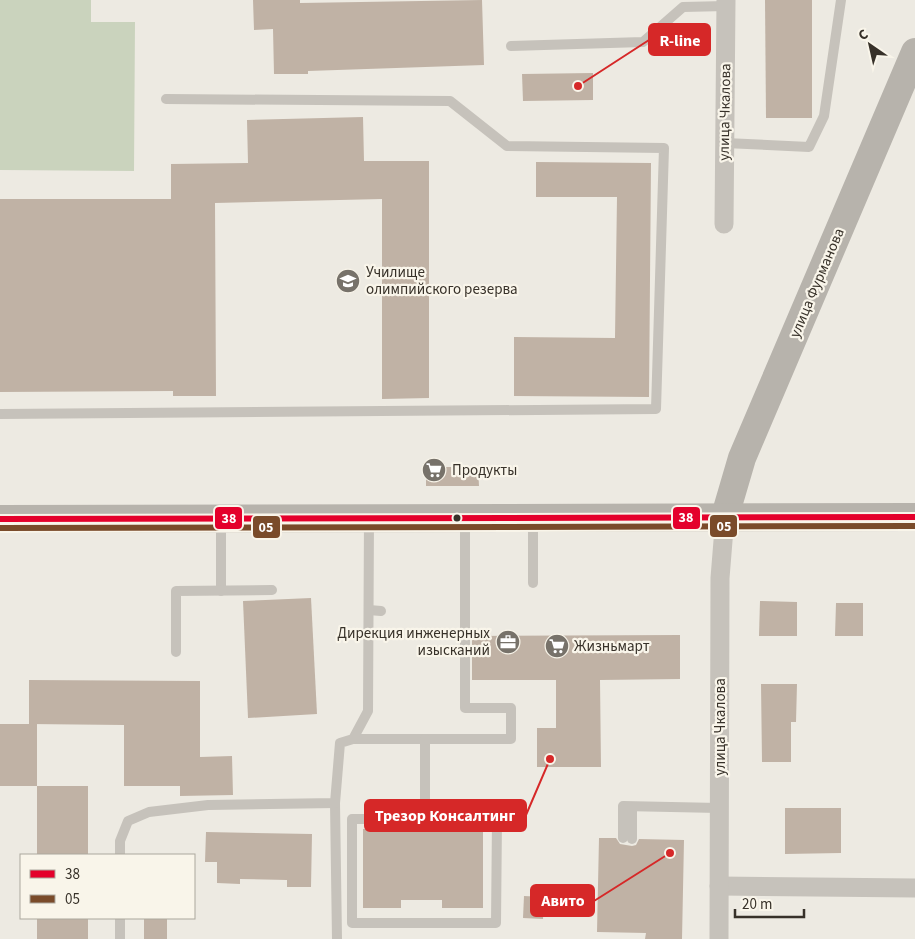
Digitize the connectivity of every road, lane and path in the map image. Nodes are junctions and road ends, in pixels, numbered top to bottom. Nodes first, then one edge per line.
1 (841, 0) edge
2 (726, 3) edge
3 (511, 46) dead end
4 (915, 52) edge
5 (166, 99) dead end
6 (725, 143) junction
7 (724, 224) dead end
8 (0, 414) edge
9 (725, 516) junction
10 (370, 517) junction
11 (465, 517) junction
12 (533, 517) junction
13 (915, 517) edge
14 (221, 518) junction
15 (0, 519) edge
16 (533, 583) dead end
17 (272, 590) dead end
18 (220, 591) junction
19 (369, 610) junction
20 (381, 611) dead end
21 (176, 652) dead end
22 (353, 739) junction
23 (425, 739) junction
24 (335, 803) junction
25 (719, 808) junction
26 (425, 819) junction
27 (627, 838) dead end
28 (120, 854) edge
29 (719, 886) junction
30 (915, 888) edge
31 (120, 919) edge
32 (120, 939) edge
33 (336, 939) edge
34 (719, 939) edge

1 - 6 lane
2 - 3 lane
2 - 6 street, улица Чкалова
4 - 9 street, улица Фурманова
5 - 8 lane
6 - 7 street, улица Чкалова
9 - 12 street
9 - 13 street
9 - 25 street, улица Чкалова
10 - 11 street
10 - 14 street
10 - 19 lane
11 - 12 street
11 - 23 lane
12 - 16 lane
14 - 15 street
14 - 18 lane
17 - 18 lane
18 - 21 lane
19 - 20 lane
19 - 22 lane
22 - 23 lane
22 - 24 lane
23 - 26 lane
24 - 28 lane
24 - 33 lane
25 - 27 lane
25 - 29 street, улица Чкалова
26 - 26 lane
29 - 30 street
29 - 34 street, улица Чкалова
31 - 32 lane

